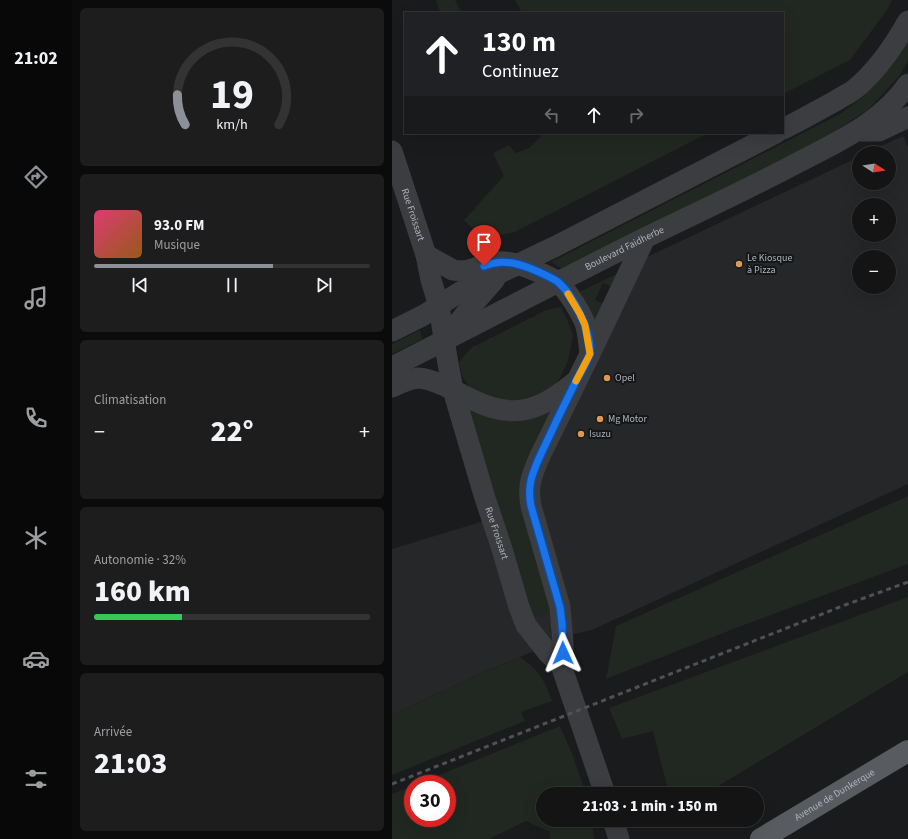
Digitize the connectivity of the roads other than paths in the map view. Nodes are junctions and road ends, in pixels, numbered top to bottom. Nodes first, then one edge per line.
1 (908, 21) edge
2 (908, 84) edge
3 (908, 117) edge
4 (784, 128) edge
5 (858, 131) junction
6 (774, 134) edge
7 (392, 151) edge
8 (645, 238) junction
9 (426, 256) junction
10 (519, 264) junction
11 (500, 274) junction
12 (558, 282) junction
13 (439, 306) junction
14 (392, 331) edge
15 (444, 340) junction
16 (590, 354) junction
17 (392, 367) edge
18 (576, 382) junction
19 (392, 387) edge
20 (453, 390) junction
21 (561, 665) junction
22 (908, 751) edge
23 (603, 787) edge
24 (615, 827) edge
25 (618, 839) edge
26 (761, 839) edge

1 - 4 street
2 - 5 street, Boulevard Faidherbe
3 - 5 street, Boulevard Faidherbe
5 - 8 street, Boulevard Faidherbe
6 - 10 street
7 - 9 street, Rue Froissart
8 - 12 street, Boulevard Faidherbe
8 - 16 street, Rue Froissart
9 - 10 street
9 - 13 street, Rue Froissart
10 - 11 street
10 - 12 street
11 - 13 street
11 - 15 street
12 - 15 street, Boulevard Faidherbe
12 - 16 street
13 - 14 street
13 - 15 street, Rue Froissart
15 - 17 street, Boulevard Faidherbe
15 - 20 street, Rue Froissart
16 - 18 street, Rue Froissart
18 - 20 street, Rue Froissart
18 - 21 street, Rue Froissart
19 - 20 street
20 - 21 street, Rue Froissart
21 - 23 street, Rue Froissart
22 - 26 main road, Avenue de Dunkerque
24 - 25 street

